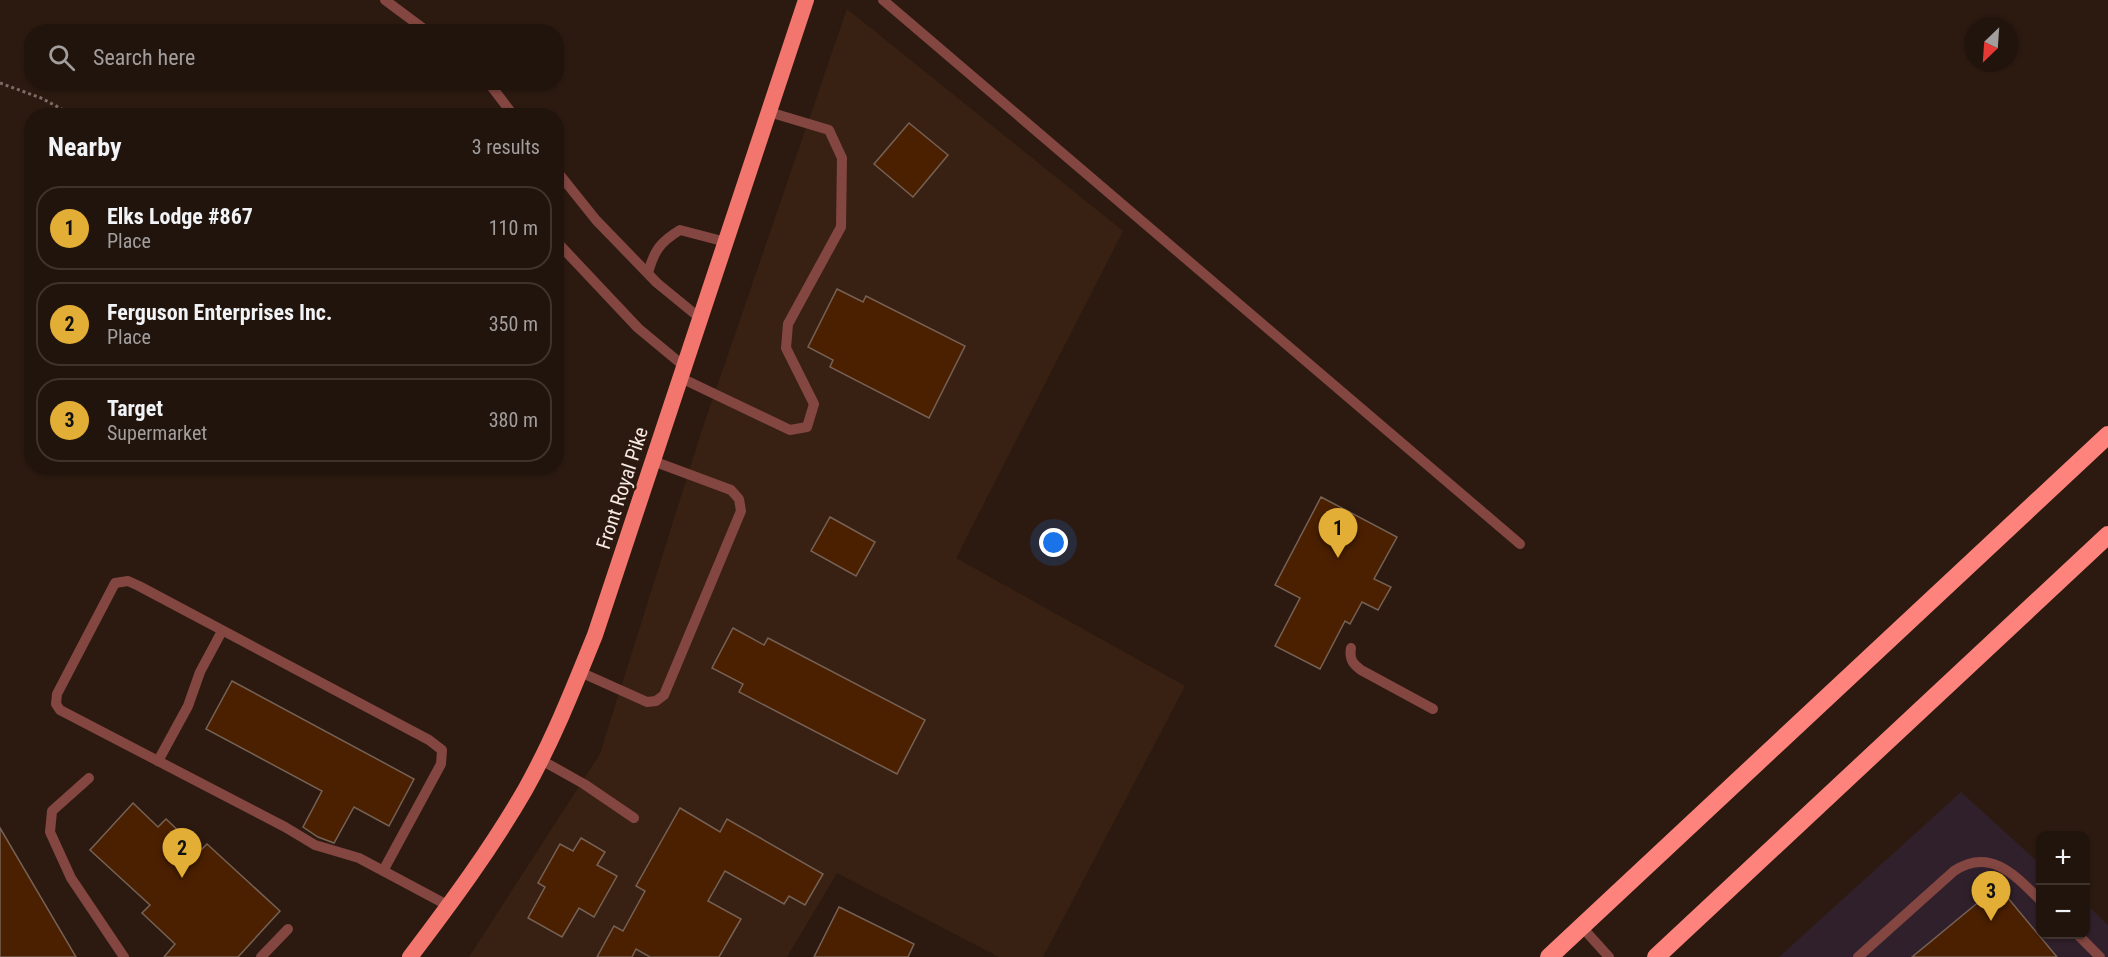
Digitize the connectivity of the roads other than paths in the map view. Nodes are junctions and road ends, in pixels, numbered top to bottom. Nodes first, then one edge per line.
1 (385, 0) edge
2 (806, 0) edge
3 (883, 0) edge
4 (417, 24) edge
5 (494, 90) edge
6 (508, 108) edge
7 (769, 112) junction
8 (564, 180) edge
9 (726, 242) junction
10 (564, 249) edge
11 (648, 273) junction
12 (701, 319) junction
13 (683, 373) junction
14 (2108, 435) edge
15 (653, 461) junction
16 (2108, 535) edge
17 (1520, 544) dead end
18 (222, 631) junction
19 (1351, 648) dead end
20 (580, 672) junction
21 (1433, 709) dead end
22 (541, 760) junction
23 (158, 761) junction
24 (89, 778) dead end
25 (634, 818) dead end
26 (383, 871) junction
27 (2036, 896) edge
28 (449, 906) junction
29 (1581, 926) junction
30 (288, 929) dead end
31 (2082, 939) edge
32 (124, 957) edge
33 (261, 957) edge
34 (410, 957) edge
35 (1549, 957) edge
36 (1609, 957) edge
37 (1656, 957) edge
38 (1858, 957) edge
39 (2100, 957) edge

1 - 4 lane
2 - 7 highway, Front Royal Pike
3 - 17 lane
5 - 6 lane
7 - 9 highway, Front Royal Pike
7 - 13 lane
8 - 11 lane
9 - 11 lane
9 - 12 highway, Front Royal Pike
10 - 13 lane
11 - 12 lane
12 - 13 highway, Front Royal Pike
13 - 15 highway, Front Royal Pike
14 - 29 highway
15 - 20 highway, Front Royal Pike
15 - 20 lane
16 - 37 highway
18 - 23 lane
18 - 23 lane
18 - 26 lane
19 - 21 lane
20 - 22 highway, Front Royal Pike
22 - 25 lane
22 - 28 highway, Front Royal Pike
23 - 26 lane
24 - 32 lane
26 - 28 lane
27 - 38 lane
28 - 34 highway, Front Royal Pike
29 - 35 highway
29 - 36 lane
30 - 33 lane
31 - 39 lane

